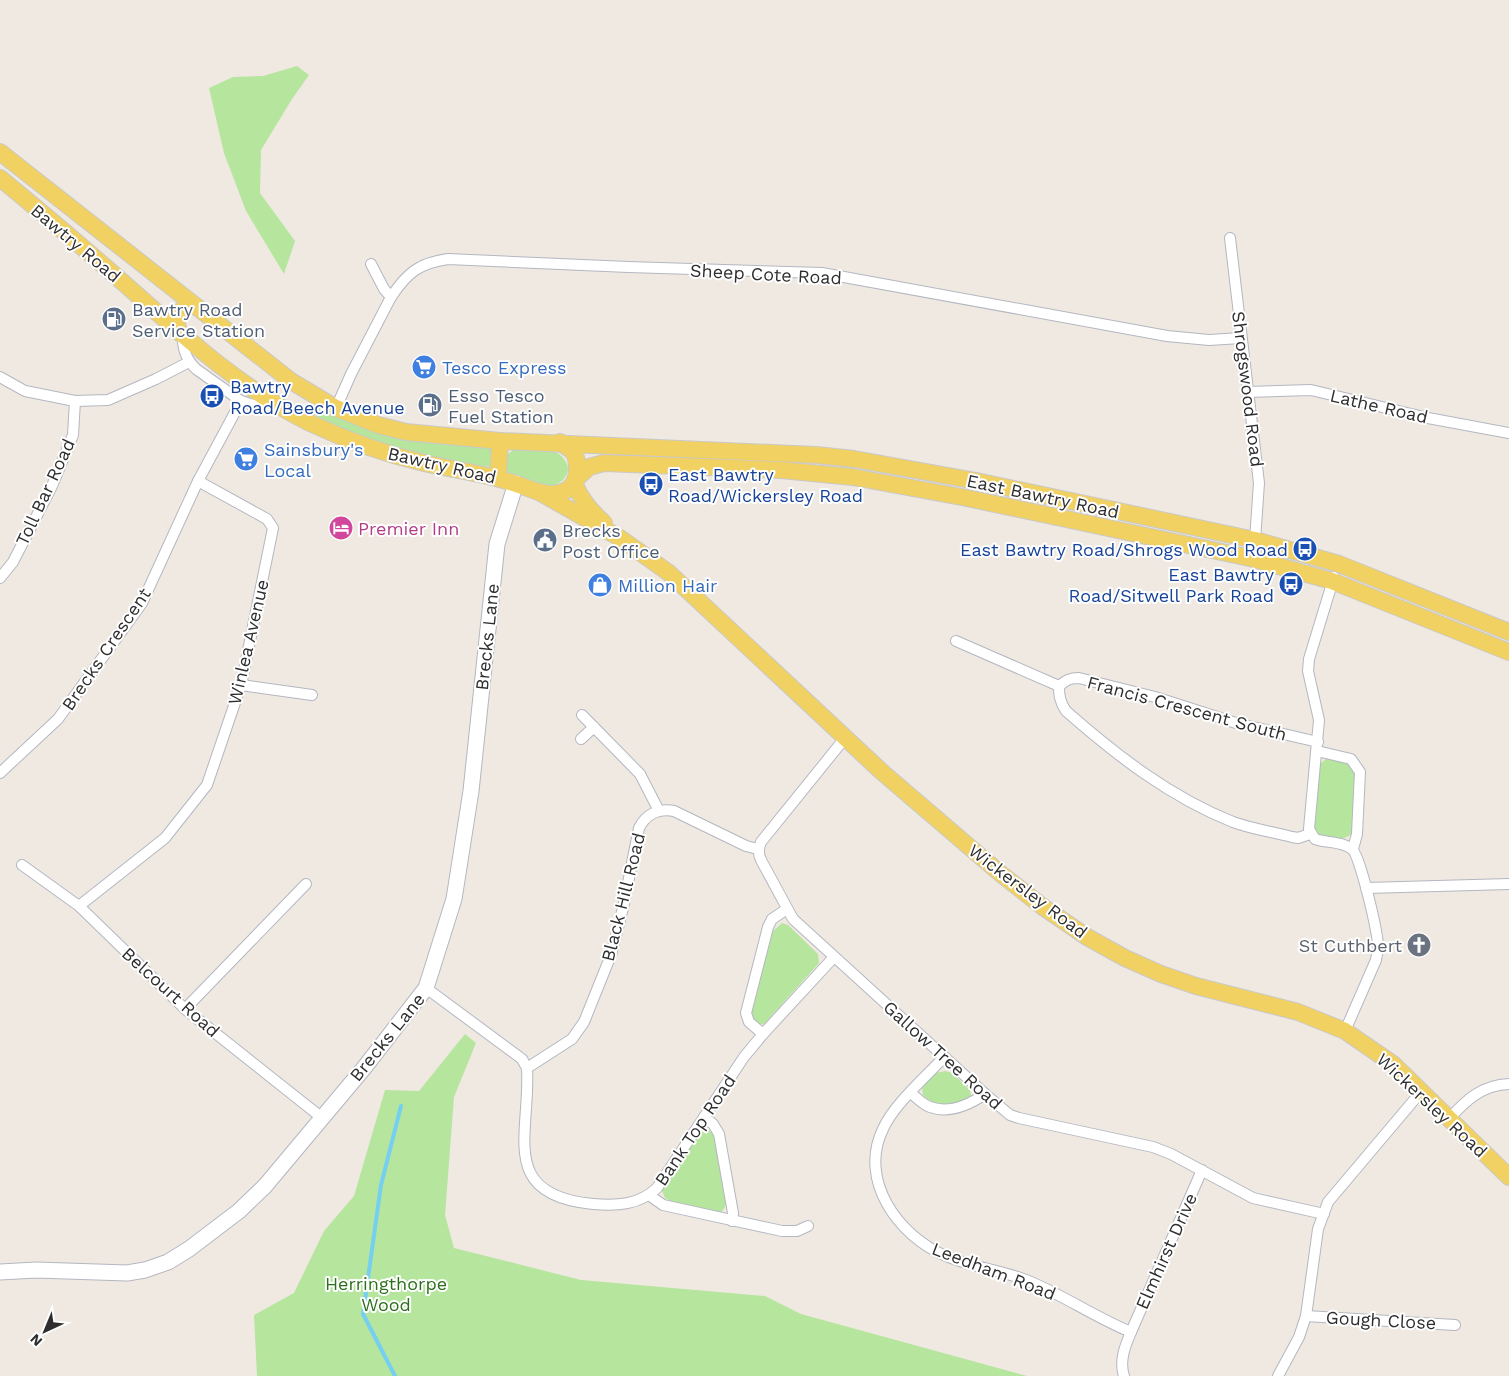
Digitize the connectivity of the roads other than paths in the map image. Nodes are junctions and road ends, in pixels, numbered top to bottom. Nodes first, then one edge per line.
1 (0, 152) edge
2 (0, 178) edge
3 (1230, 238) dead end
4 (371, 264) dead end
5 (391, 296) junction
6 (196, 306) junction
7 (182, 334) junction
8 (1241, 338) junction
9 (189, 362) junction
10 (0, 377) edge
11 (1247, 392) junction
12 (75, 401) junction
13 (241, 401) junction
14 (277, 405) junction
15 (336, 408) junction
16 (1509, 433) edge
17 (500, 441) junction
18 (560, 442) junction
19 (498, 478) junction
20 (575, 481) junction
21 (198, 482) junction
22 (516, 483) junction
23 (538, 492) junction
24 (620, 538) junction
25 (1255, 540) junction
26 (1250, 558) junction
27 (1339, 564) junction
28 (0, 578) edge
29 (1332, 581) junction
30 (1509, 632) edge
31 (956, 640) dead end
32 (1509, 652) edge
33 (241, 685) junction
34 (1059, 686) junction
35 (312, 695) dead end
36 (582, 714) dead end
37 (594, 727) junction
38 (845, 738) junction
39 (581, 739) dead end
40 (1318, 746) junction
41 (0, 773) edge
42 (659, 810) junction
43 (1310, 834) junction
44 (758, 849) junction
45 (1352, 849) junction
46 (22, 865) dead end
47 (306, 884) dead end
48 (1509, 884) edge
49 (1366, 888) junction
50 (79, 906) junction
51 (787, 909) junction
52 (834, 956) junction
53 (426, 988) junction
54 (186, 1009) junction
55 (1345, 1031) junction
56 (763, 1034) junction
57 (944, 1057) junction
58 (528, 1068) junction
59 (1509, 1084) edge
60 (911, 1093) junction
61 (1420, 1093) junction
62 (985, 1094) junction
63 (321, 1117) junction
64 (704, 1117) junction
65 (1449, 1119) junction
66 (1202, 1170) junction
67 (1509, 1177) edge
68 (649, 1195) junction
69 (1324, 1214) junction
70 (732, 1220) junction
71 (808, 1226) dead end
72 (0, 1272) edge
73 (1306, 1316) junction
74 (1455, 1325) dead end
75 (1131, 1332) junction
76 (1124, 1376) edge
77 (1278, 1376) edge

1 - 6 main road, Bawtry Road
2 - 7 main road, Bawtry Road
3 - 8 street, Shrogswood Road
4 - 5 street
5 - 8 street, Sheep Cote Road
5 - 15 street, Sheep Cote Road
6 - 7 main road
6 - 15 main road, Bawtry Road
7 - 9 street
7 - 14 main road, Bawtry Road
8 - 11 street, Shrogswood Road
9 - 12 street
9 - 13 street
10 - 12 street
11 - 16 street, Lathe Road
11 - 25 street, Shrogswood Road
12 - 28 street, Toll Bar Road
13 - 14 street
13 - 21 street, Brecks Crescent
14 - 19 main road, Bawtry Road
15 - 17 main road, Bawtry Road
17 - 18 main road, Bawtry Road
17 - 19 main road
18 - 20 main road, Wickersley Road
18 - 25 main road, East Bawtry Road
19 - 22 main road, Bawtry Road
20 - 23 main road, Bawtry Road
20 - 24 main road, Wickersley Road
20 - 26 main road, East Bawtry Road
21 - 33 street, Winlea Avenue
21 - 41 street, Brecks Crescent
22 - 23 main road, Bawtry Road
22 - 53 street, Brecks Lane
23 - 24 main road, Wickersley Road
24 - 38 main road, Wickersley Road
25 - 26 street, Shrogswood Road
25 - 27 main road, East Bawtry Road
26 - 29 main road, East Bawtry Road
27 - 29 street
27 - 30 main road, East Bawtry Road
29 - 32 main road, East Bawtry Road
29 - 40 street
31 - 34 street
33 - 35 street
33 - 50 street, Winlea Avenue
34 - 40 street, Francis Crescent South
34 - 43 street
36 - 37 street
37 - 39 street
37 - 42 street
38 - 44 street
38 - 55 main road, Wickersley Road
40 - 43 street
40 - 45 street, Francis Crescent South
42 - 44 street
42 - 58 street, Black Hill Road
43 - 45 street
44 - 51 street, Gallow Tree Road
45 - 49 street
46 - 50 street, Belcourt Road
47 - 54 street
48 - 49 street
49 - 55 street
50 - 54 street, Belcourt Road
51 - 52 street, Gallow Tree Road
51 - 56 street
52 - 56 street, Bank Top Road
52 - 57 street, Gallow Tree Road
53 - 58 street
53 - 63 street, Brecks Lane
54 - 63 street, Belcourt Road
55 - 61 main road, Wickersley Road
56 - 64 street, Bank Top Road
57 - 60 street, Leedham Road
57 - 62 street, Gallow Tree Road
58 - 68 street, Bank Top Road
59 - 65 street
60 - 62 street
60 - 75 street, Leedham Road
61 - 65 main road, Wickersley Road
61 - 69 street
62 - 66 street, Gallow Tree Road
63 - 72 street, Brecks Lane
64 - 68 street, Bank Top Road
64 - 70 street
65 - 67 main road, Wickersley Road
66 - 69 street, Gallow Tree Road
66 - 75 street, Elmhirst Drive
68 - 70 street
69 - 73 street
70 - 71 street
73 - 74 street, Gough Close
73 - 77 street
75 - 76 street

